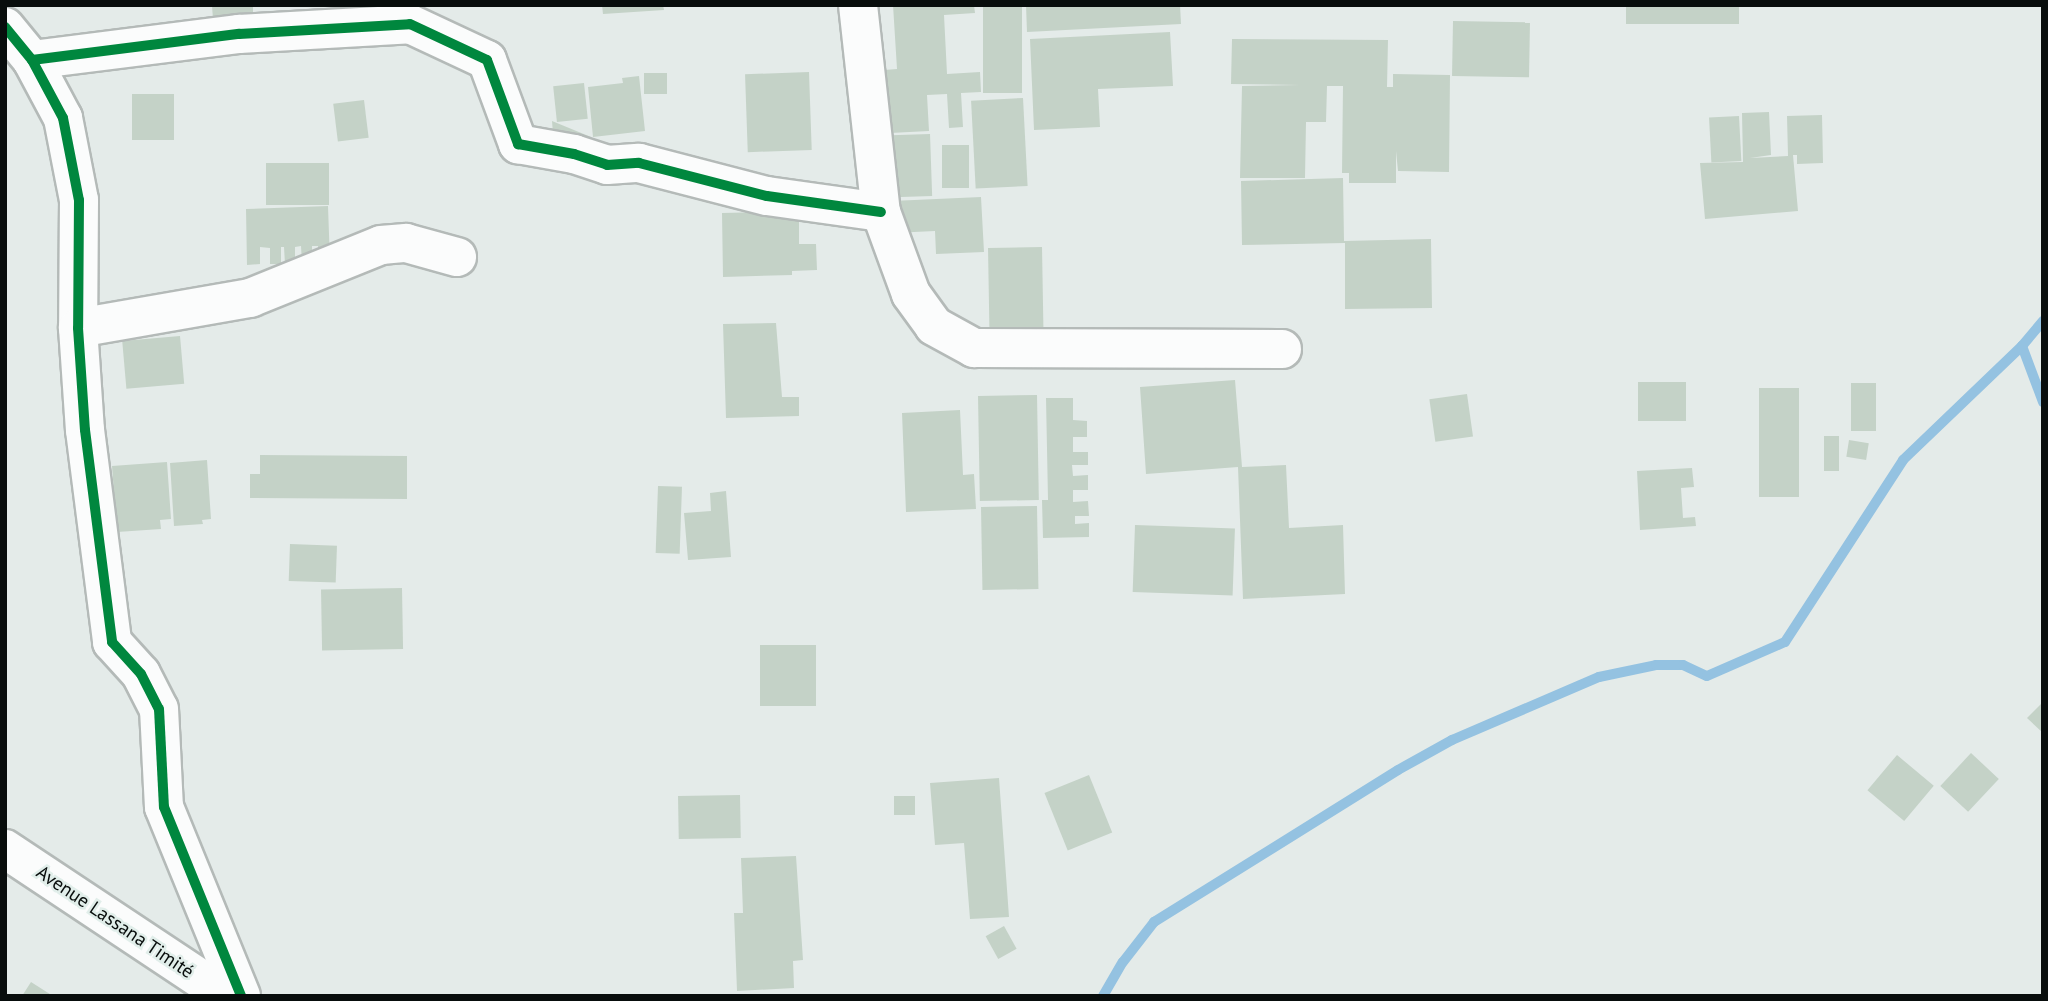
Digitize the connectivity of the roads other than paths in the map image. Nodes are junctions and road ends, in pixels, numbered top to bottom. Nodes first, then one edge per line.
1 (858, 5) edge
2 (5, 27) edge
3 (32, 60) junction
4 (881, 212) junction
5 (457, 257) dead end
6 (78, 328) junction
7 (1282, 349) dead end
8 (5, 849) edge
9 (226, 996) edge
10 (241, 996) edge

1 - 4 street
2 - 3 street
3 - 4 street
3 - 6 street
4 - 7 street
5 - 6 street
6 - 10 street
8 - 9 street, Avenue Lassana Timité

